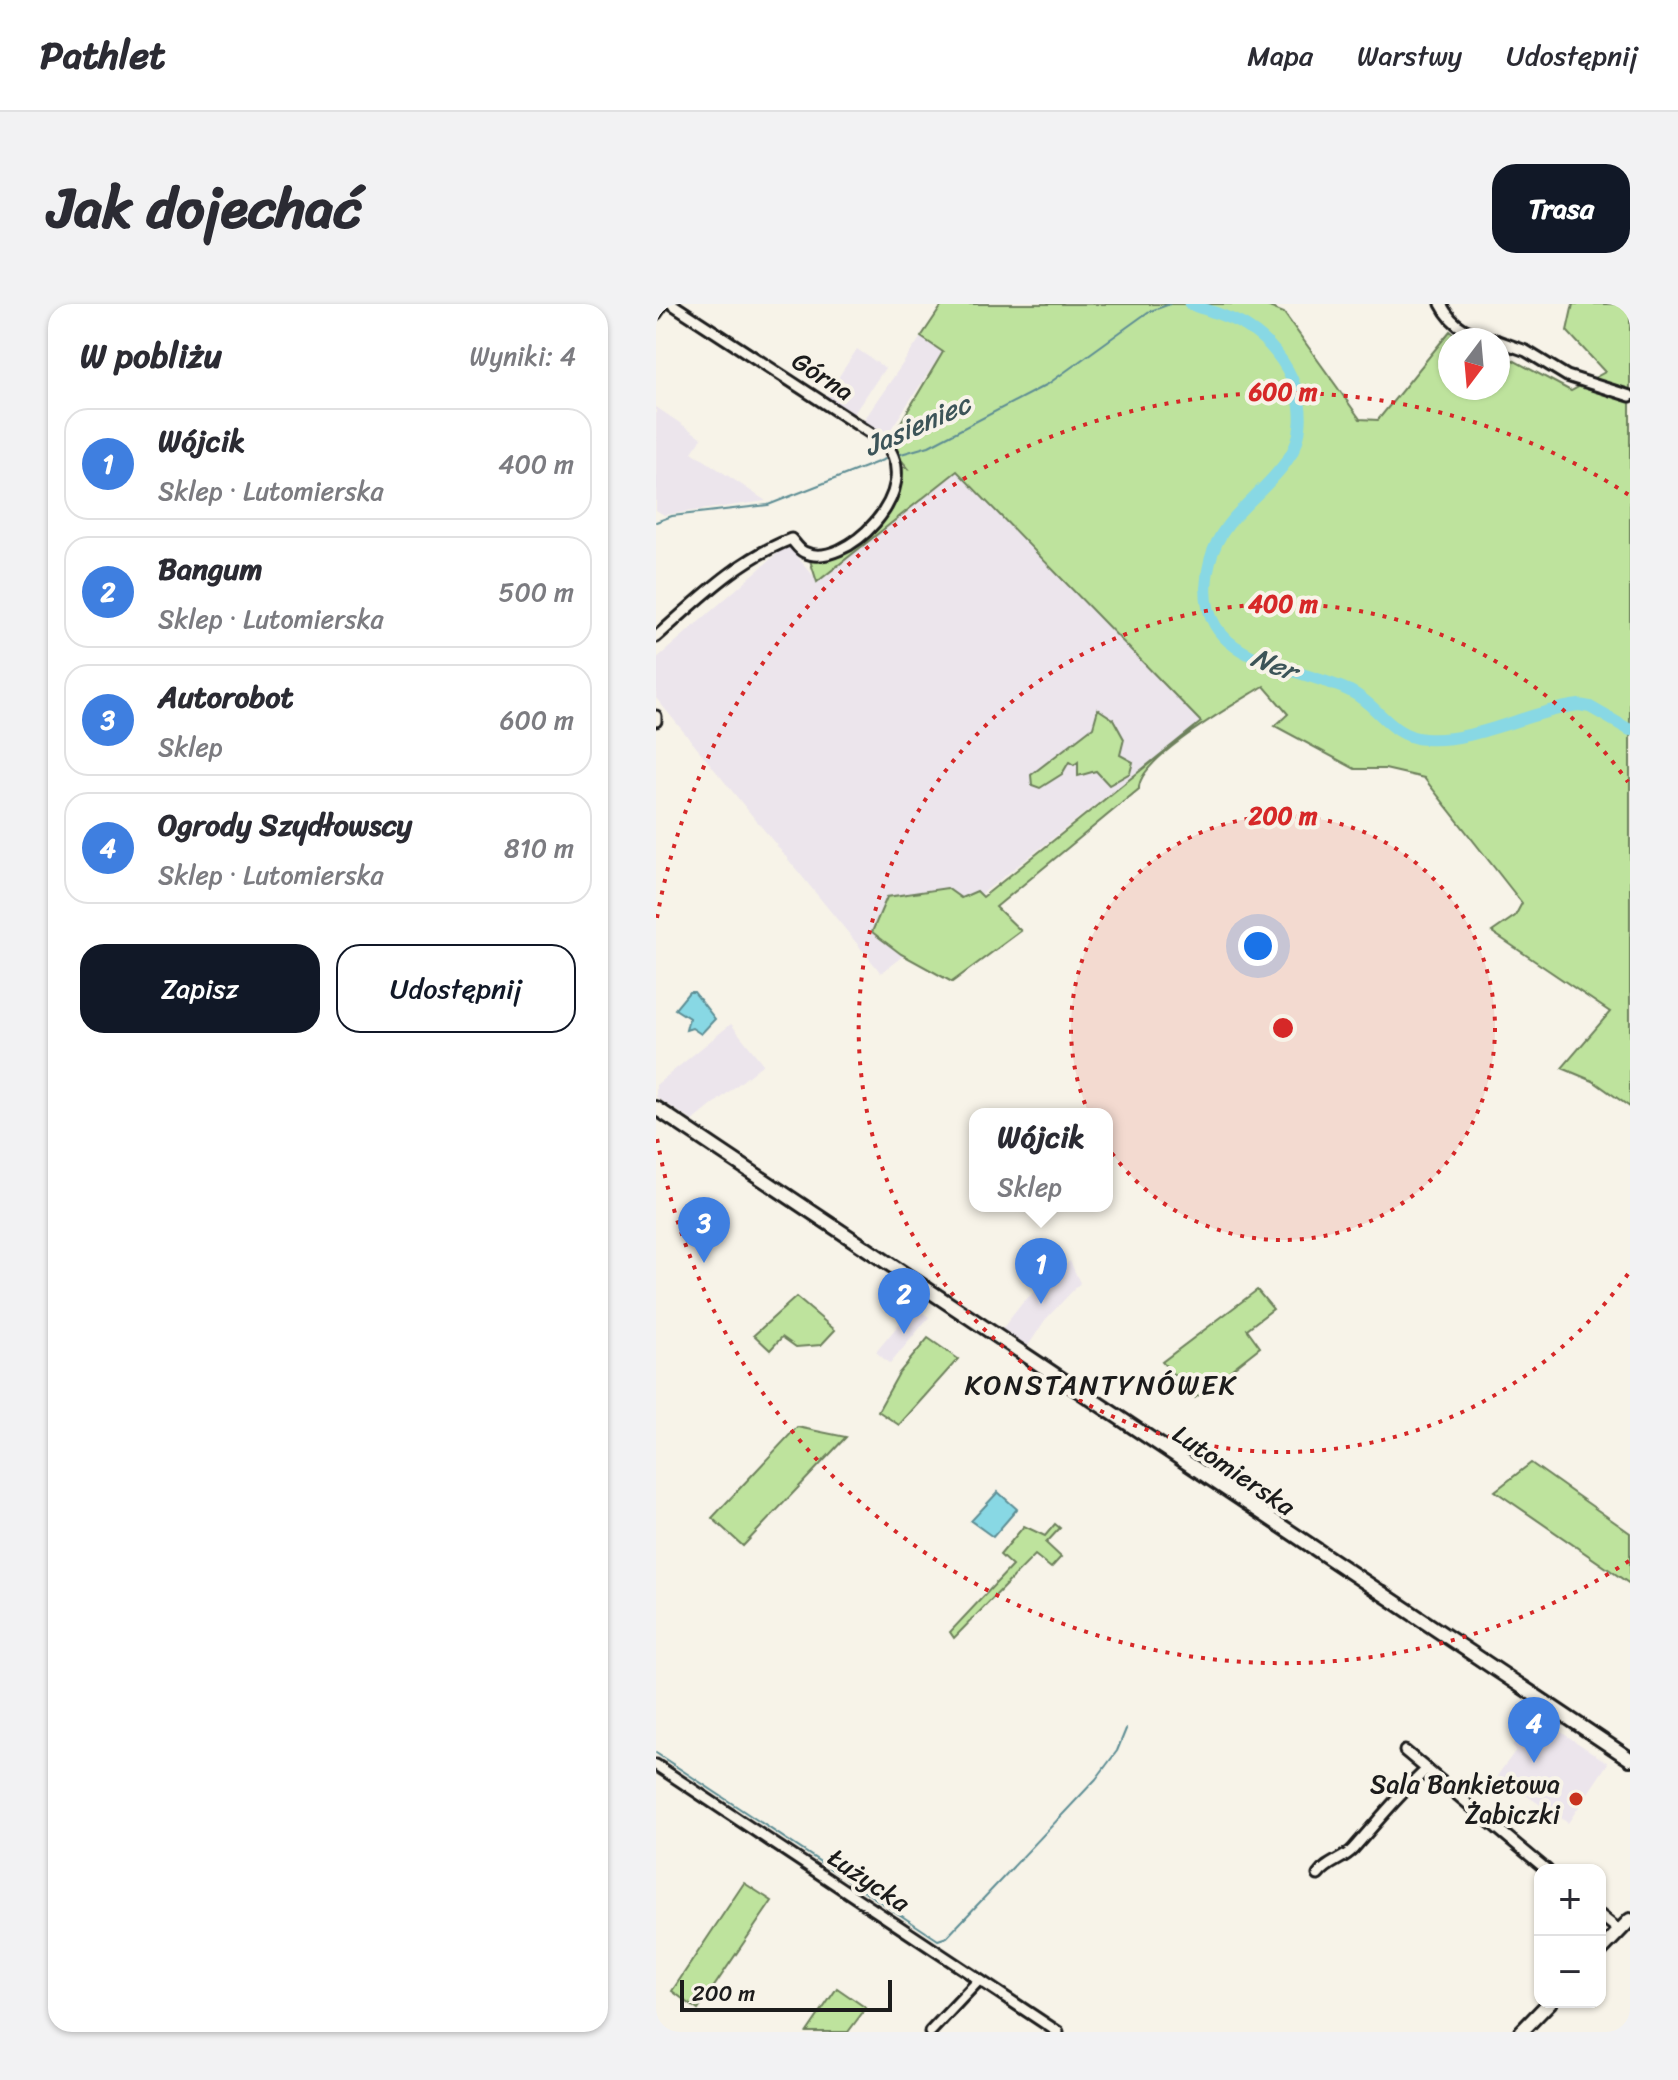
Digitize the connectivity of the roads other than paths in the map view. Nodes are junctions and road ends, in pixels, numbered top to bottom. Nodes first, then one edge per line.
1 (663, 304) edge
2 (672, 304) edge
3 (1441, 304) edge
4 (656, 314) edge
5 (1460, 328) edge
6 (1510, 345) edge
7 (1630, 396) edge
8 (656, 637) edge
9 (656, 1108) edge
10 (1405, 1751) dead end
11 (1630, 1759) edge
12 (656, 1765) edge
13 (1426, 1770) junction
14 (1540, 1864) edge
15 (1318, 1875) dead end
16 (1606, 1920) edge
17 (1630, 1920) edge
18 (1620, 1931) junction
19 (1606, 1945) edge
20 (979, 1980) junction
21 (1544, 2008) edge
22 (930, 2032) edge
23 (1058, 2032) edge
24 (1521, 2032) edge

1 - 4 street
2 - 8 street, Górna
3 - 5 street
6 - 7 street
9 - 11 main road, Lutomierska
10 - 13 street
12 - 20 street, Łużycka
13 - 14 street
13 - 15 street
16 - 18 street
17 - 18 main road
18 - 19 main road
20 - 22 street
20 - 23 street, Łużycka
21 - 24 main road

